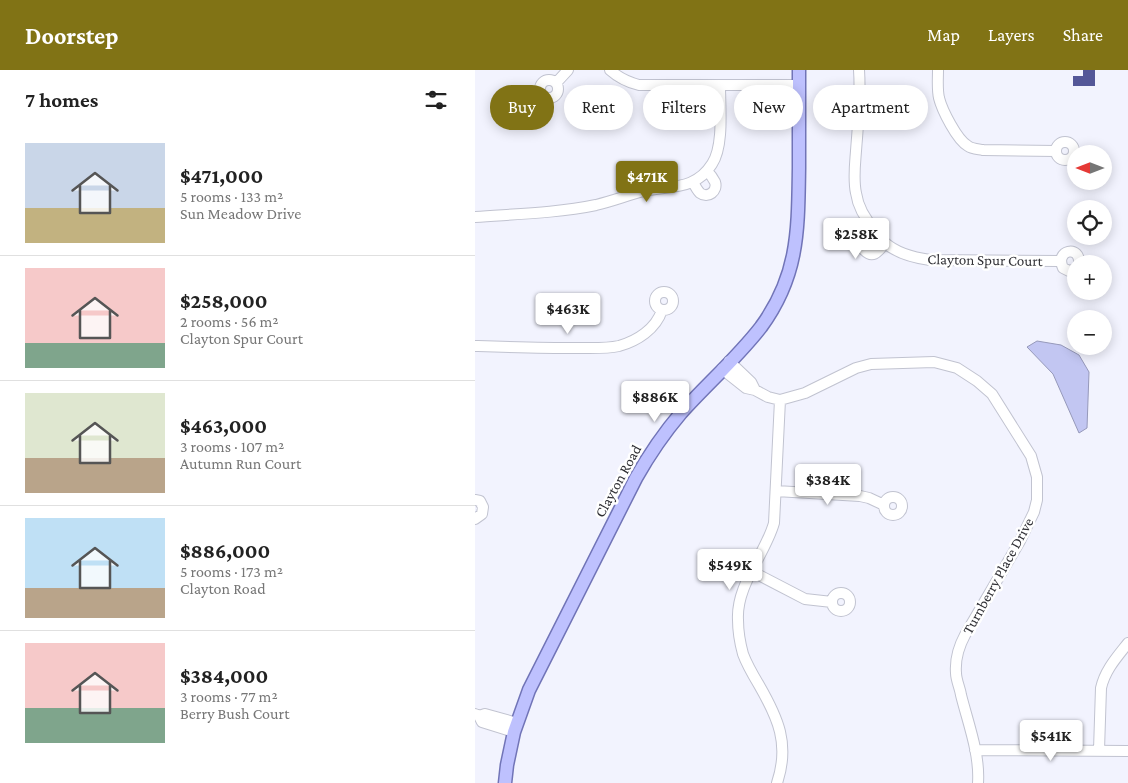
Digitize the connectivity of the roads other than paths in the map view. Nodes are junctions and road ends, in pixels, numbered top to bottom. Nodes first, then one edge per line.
1 (568, 70) edge
2 (610, 70) edge
3 (799, 70) edge
4 (859, 70) edge
5 (938, 70) edge
6 (556, 83) dead end
7 (643, 85) edge
8 (799, 85) edge
9 (719, 130) edge
10 (799, 130) edge
11 (1056, 151) dead end
12 (707, 171) junction
13 (693, 182) junction
14 (475, 217) edge
15 (875, 230) junction
16 (885, 243) junction
17 (1078, 255) edge
18 (1061, 262) junction
19 (1067, 270) edge
20 (662, 310) dead end
21 (475, 346) edge
22 (726, 365) junction
23 (780, 400) junction
24 (776, 491) junction
25 (475, 500) edge
26 (884, 505) dead end
27 (475, 519) edge
28 (751, 571) junction
29 (832, 602) dead end
30 (1128, 643) edge
31 (477, 715) edge
32 (515, 728) junction
33 (975, 750) junction
34 (1099, 750) junction
35 (1128, 751) edge
36 (505, 783) edge
37 (777, 783) edge
38 (978, 783) edge

1 - 6 street
2 - 7 street
3 - 8 main road, Clayton Road
4 - 15 street, Clayton Spur Court
5 - 11 street
9 - 12 street
10 - 22 main road, Clayton Road
12 - 13 street
12 - 13 street
13 - 14 street
15 - 16 street, Clayton Spur Court
15 - 16 street
16 - 18 street, Clayton Spur Court
17 - 18 street
18 - 19 street
20 - 21 street
22 - 23 street
22 - 32 main road, Clayton Road
23 - 24 street
23 - 33 street, Turnberry Place Drive
24 - 26 street
24 - 28 street
25 - 27 street
28 - 29 street
28 - 37 street
30 - 34 street
31 - 32 street
32 - 36 main road, Clayton Road
33 - 34 street
33 - 38 street, Turnberry Place Drive
34 - 35 street

